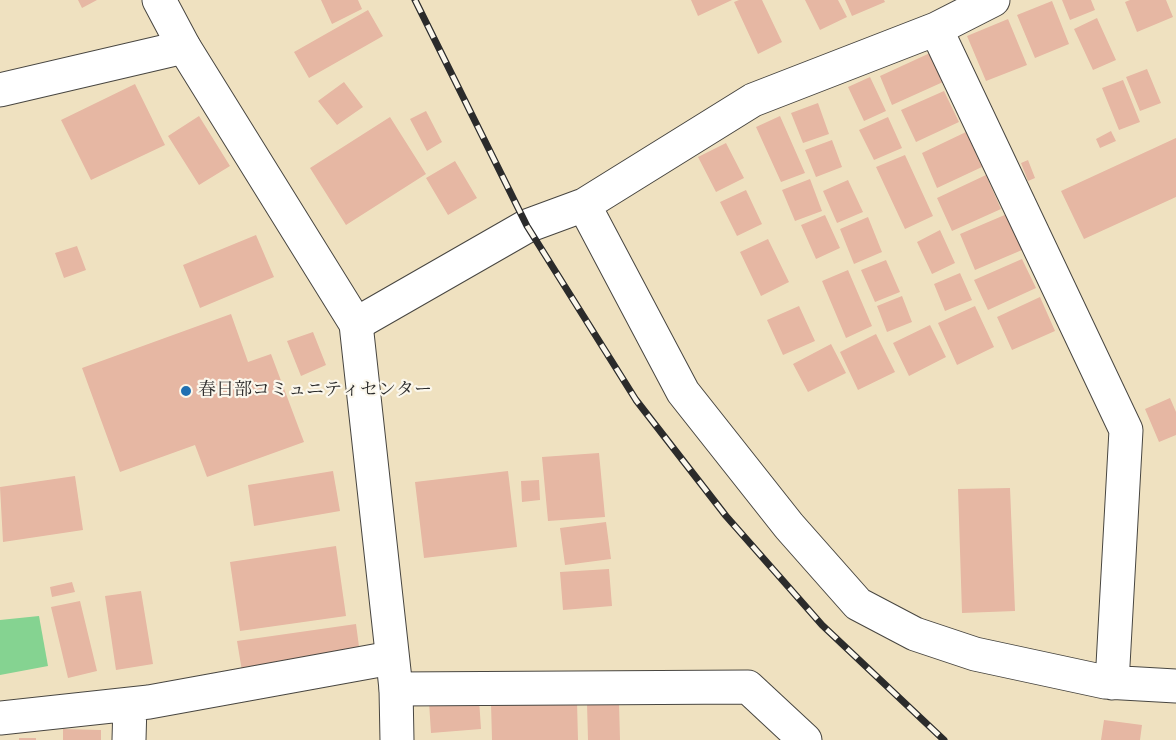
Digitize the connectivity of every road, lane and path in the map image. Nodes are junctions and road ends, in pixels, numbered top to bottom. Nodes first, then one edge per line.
1 (159, 0) edge
2 (993, 0) edge
3 (936, 29) junction
4 (184, 47) junction
5 (0, 90) edge
6 (584, 205) junction
7 (356, 324) junction
8 (394, 673) junction
9 (1112, 683) junction
10 (1176, 686) edge
11 (129, 704) junction
12 (0, 718) edge
13 (129, 740) edge
14 (397, 740) edge
15 (805, 740) edge

1 - 4 street
2 - 3 street
3 - 6 street
3 - 9 street
4 - 5 street
4 - 7 street
6 - 7 street
6 - 9 street
7 - 8 street
8 - 11 street
8 - 14 street
8 - 15 street
9 - 10 street
11 - 12 street
11 - 13 street

